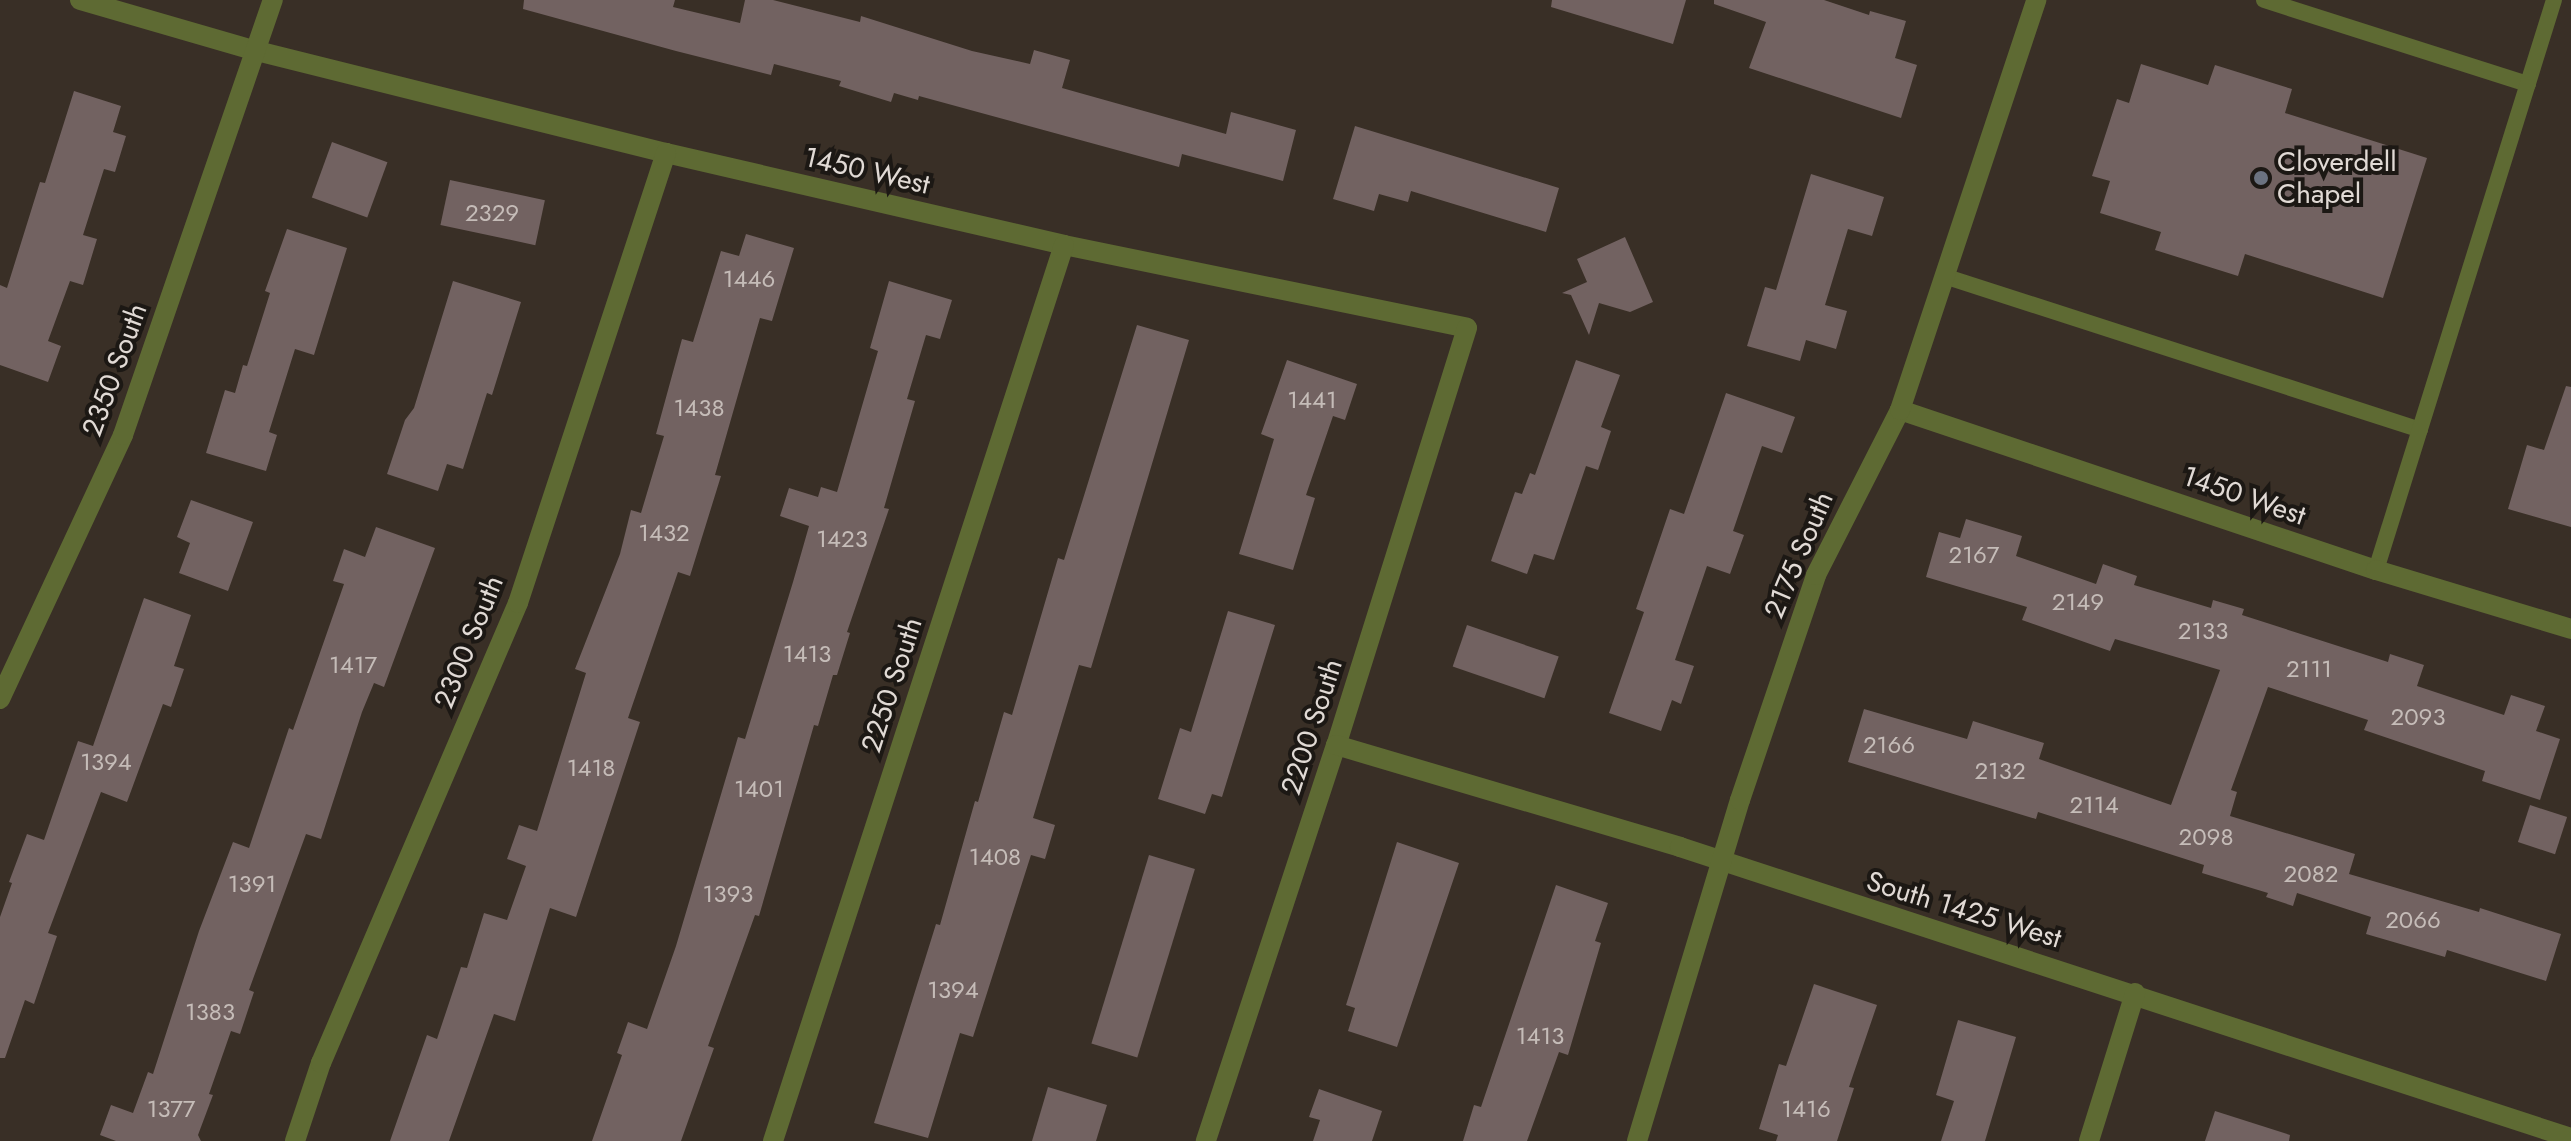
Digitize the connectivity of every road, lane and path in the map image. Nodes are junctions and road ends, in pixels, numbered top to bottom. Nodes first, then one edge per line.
1 (80, 0) edge
2 (273, 0) edge
3 (2036, 0) edge
4 (2264, 0) edge
5 (2554, 0) edge
6 (257, 51) junction
7 (2528, 84) junction
8 (666, 153) junction
9 (1064, 245) junction
10 (1947, 277) junction
11 (1467, 328) joint
12 (1900, 410) junction
13 (2420, 430) junction
14 (2376, 570) junction
15 (2571, 629) edge
16 (0, 699) edge
17 (1336, 745) junction
18 (1720, 862) junction
19 (2135, 993) junction
20 (2532, 1134) edge
21 (2571, 1138) edge
22 (295, 1141) edge
23 (773, 1141) edge
24 (1206, 1141) edge
25 (1637, 1141) edge
26 (2089, 1141) edge

1 - 6 street
2 - 6 street, 2350 South
3 - 10 street, 2175 South
4 - 7 lane
5 - 7 lane
6 - 8 street, 1450 West
6 - 16 street, 2350 South
7 - 13 lane
8 - 9 street, 1450 West
8 - 22 street, 2300 South
9 - 11 street, 1450 West
9 - 23 street, 2250 South
10 - 12 street, 2175 South
10 - 13 lane
11 - 17 street, 2200 South
12 - 14 street, 1450 West
12 - 18 street, 2175 South
13 - 14 lane
14 - 15 street, 1450 West
17 - 18 street, South 1425 West
17 - 24 street, 2200 South
18 - 19 street, South 1425 West
18 - 25 street, 2175 South
19 - 20 street, South 1425 West
19 - 26 street
20 - 21 street, South 1425 West

